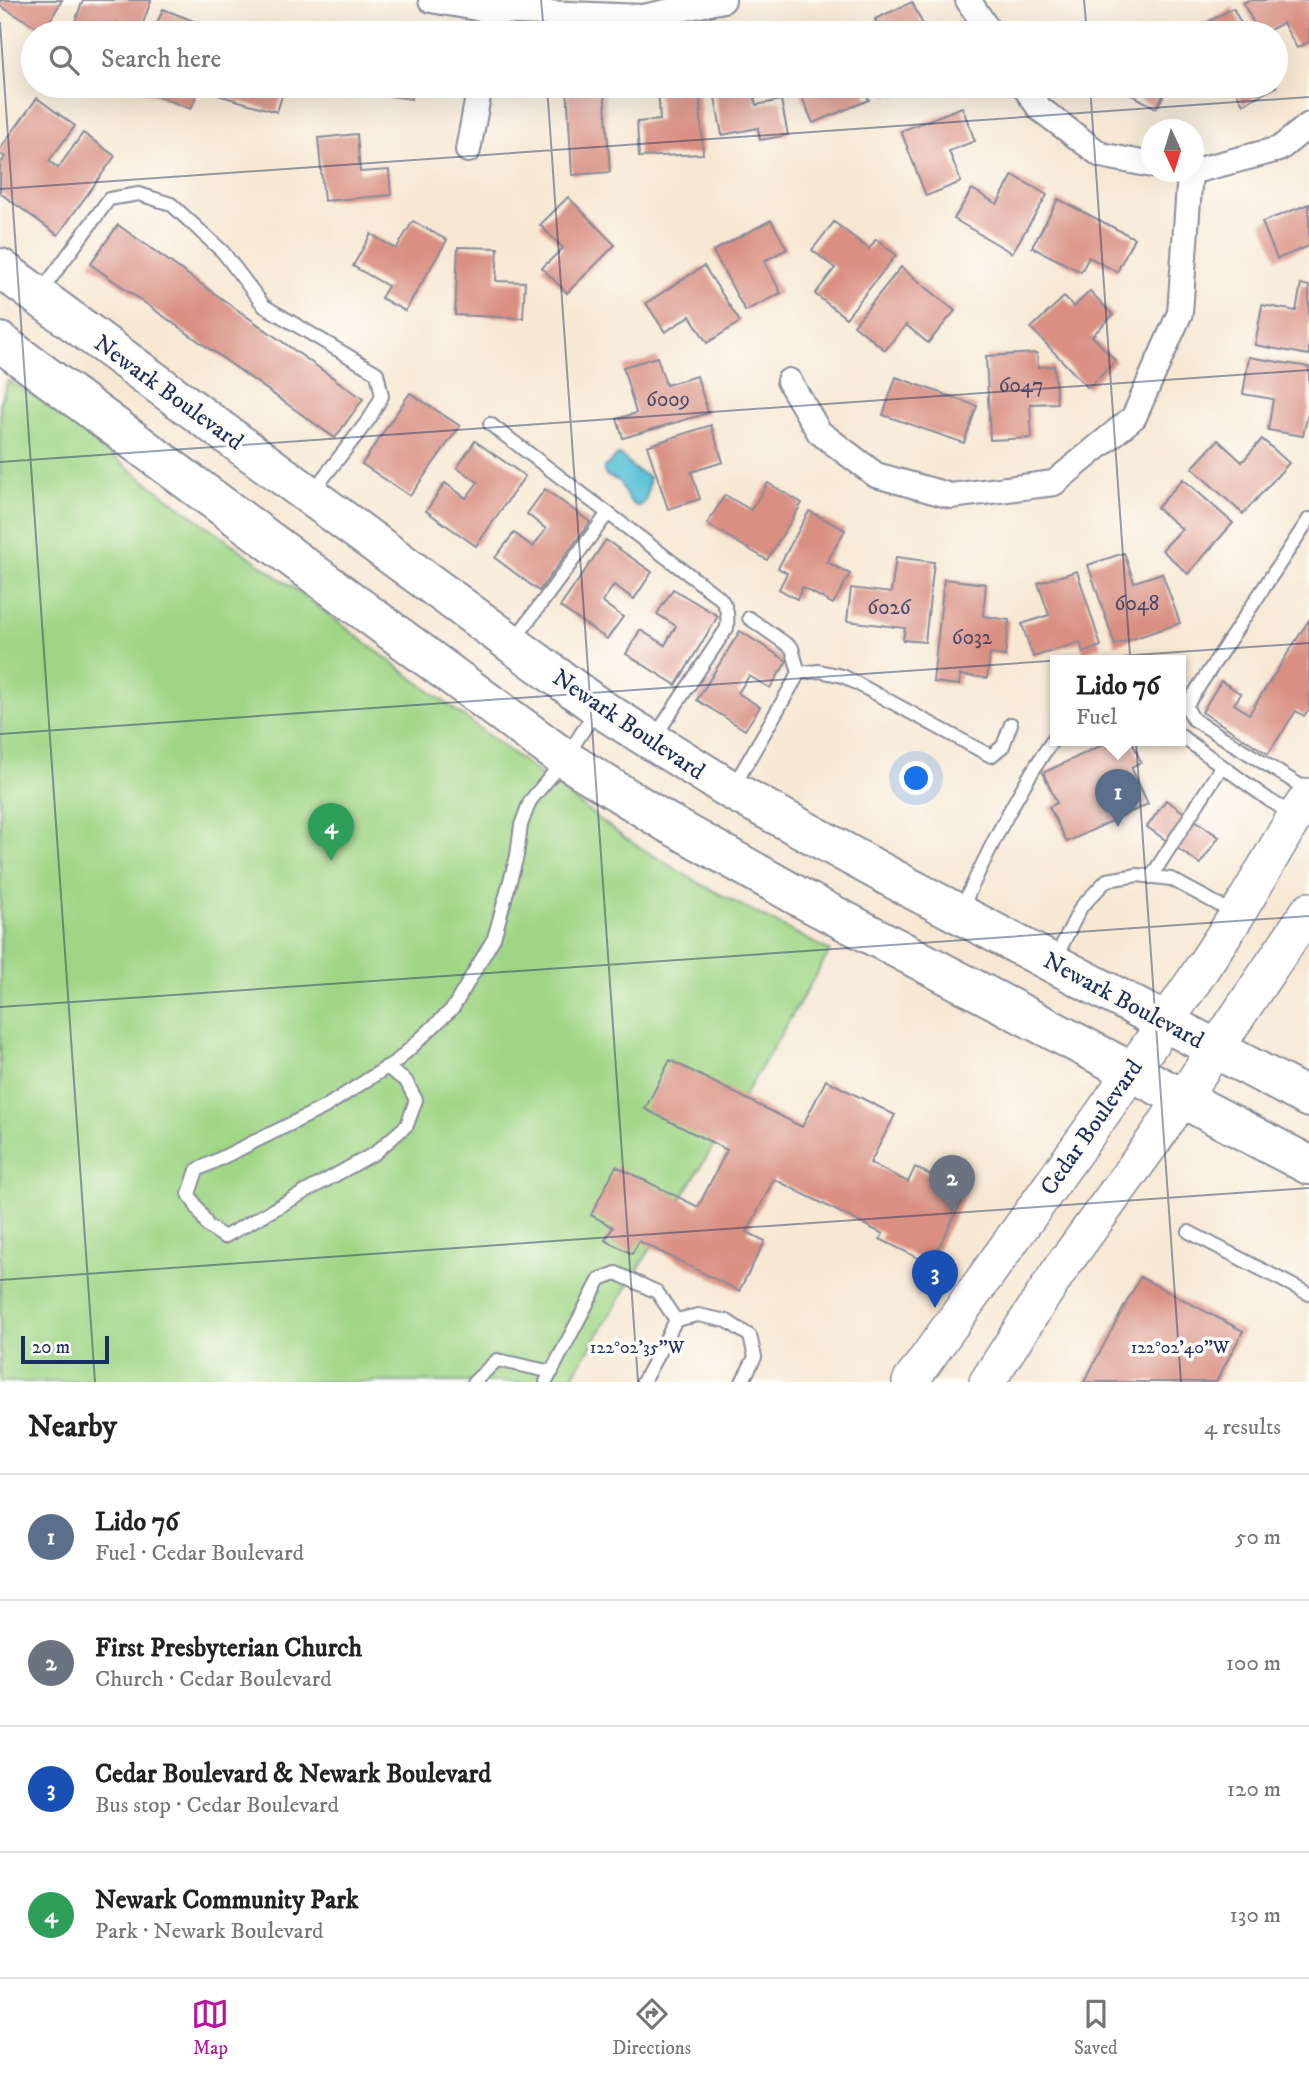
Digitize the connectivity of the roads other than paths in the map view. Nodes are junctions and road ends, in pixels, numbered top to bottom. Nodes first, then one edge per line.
1 (431, 0) edge
2 (723, 0) edge
3 (968, 0) edge
4 (489, 21) edge
5 (522, 21) edge
6 (982, 21) edge
7 (478, 98) edge
8 (1032, 98) edge
9 (1309, 125) edge
10 (468, 150) dead end
11 (1141, 163) edge
12 (1204, 169) edge
13 (1190, 182) edge
14 (0, 268) edge
15 (38, 296) junction
16 (0, 342) edge
17 (789, 381) dead end
18 (490, 424) dead end
19 (310, 495) junction
20 (608, 513) junction
21 (1309, 519) edge
22 (749, 618) dead end
23 (512, 643) junction
24 (799, 673) junction
25 (598, 707) junction
26 (1011, 723) dead end
27 (1186, 740) edge
28 (652, 741) junction
29 (1050, 744) edge
30 (565, 759) junction
31 (1222, 766) junction
32 (731, 790) junction
33 (1304, 801) edge
34 (1151, 877) junction
35 (1309, 909) edge
36 (960, 913) junction
37 (1237, 915) junction
38 (1053, 963) junction
39 (1165, 1023) junction
40 (1215, 1049) junction
41 (386, 1067) junction
42 (1131, 1072) junction
43 (1182, 1098) junction
44 (1309, 1098) edge
45 (1309, 1165) edge
46 (1189, 1232) dead end
47 (1309, 1294) edge
48 (676, 1320) junction
49 (549, 1377) edge
50 (474, 1382) edge
51 (643, 1382) edge
52 (742, 1382) edge
53 (910, 1382) edge
54 (987, 1382) edge

1 - 4 street
2 - 5 street
3 - 6 street
7 - 10 street
8 - 11 street
9 - 12 street
13 - 17 street
14 - 15 main road, Newark Boulevard
15 - 19 main road, Newark Boulevard
15 - 19 lane
16 - 30 main road
18 - 20 lane
19 - 23 main road, Newark Boulevard
20 - 23 lane
20 - 28 lane
21 - 33 lane
22 - 24 lane
23 - 25 main road, Newark Boulevard
24 - 26 lane
24 - 32 lane
25 - 28 main road, Newark Boulevard
25 - 30 lane
27 - 31 lane
28 - 32 main road, Newark Boulevard
29 - 36 lane
30 - 41 lane
30 - 42 main road
31 - 33 lane
31 - 34 lane
32 - 36 main road, Newark Boulevard
33 - 37 main road, Cedar Boulevard
34 - 37 lane
34 - 38 lane
35 - 40 main road
36 - 38 main road, Newark Boulevard
37 - 39 main road, Cedar Boulevard
38 - 39 main road, Newark Boulevard
39 - 40 main road, Newark Boulevard
39 - 42 main road, Cedar Boulevard
40 - 43 main road
40 - 44 main road, Newark Boulevard
41 - 41 lane
42 - 43 main road
42 - 53 main road, Cedar Boulevard
43 - 45 main road
43 - 54 main road
46 - 47 lane
48 - 49 lane
48 - 51 lane
48 - 52 lane
49 - 50 lane

